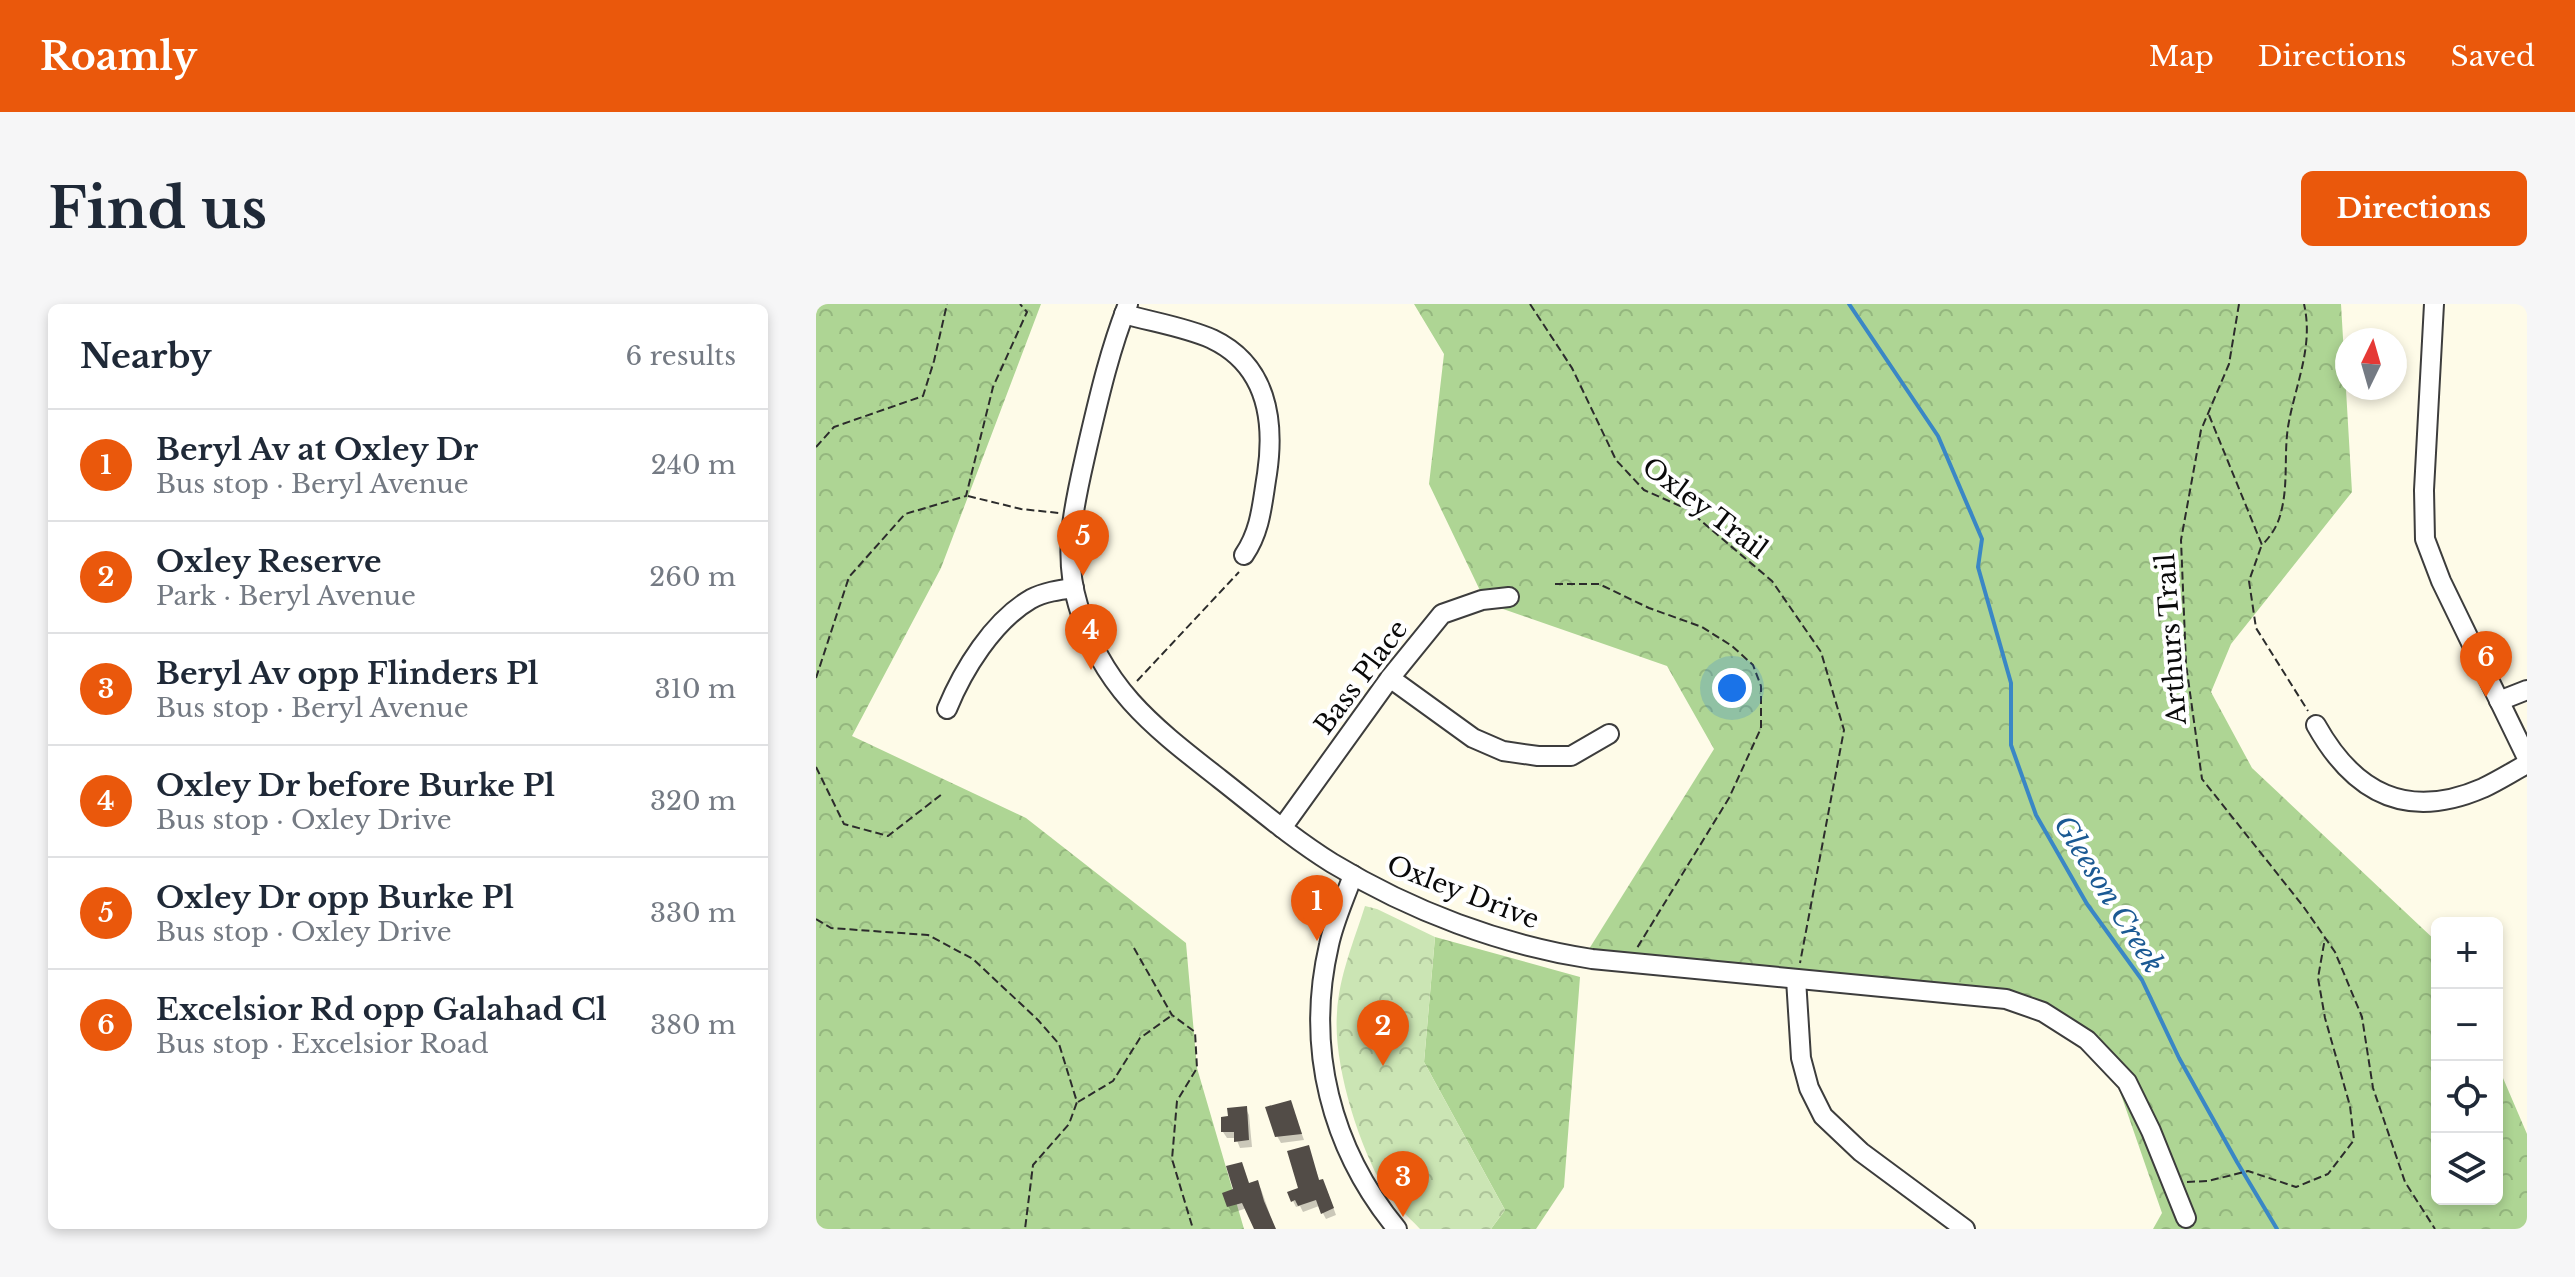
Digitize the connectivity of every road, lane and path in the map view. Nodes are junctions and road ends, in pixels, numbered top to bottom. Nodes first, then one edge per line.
1 (947, 304) edge
2 (1020, 304) edge
3 (1530, 304) edge
4 (2239, 304) edge
5 (2304, 304) edge
6 (2434, 304) edge
7 (1126, 309) edge
8 (2208, 413) junction
9 (816, 447) edge
10 (966, 496) junction
11 (1072, 515) junction
12 (2262, 545) junction
13 (1244, 555) joint
14 (1555, 584) dead end
15 (1074, 588) junction
16 (1509, 597) dead end
17 (816, 678) edge
18 (1390, 678) junction
19 (2527, 690) edge
20 (1124, 695) junction
21 (2499, 701) junction
22 (947, 709) dead end
23 (2316, 725) joint
24 (1609, 734) dead end
25 (2527, 758) edge
26 (2527, 764) edge
27 (816, 767) edge
28 (942, 794) dead end
29 (1282, 828) junction
30 (1353, 875) junction
31 (816, 919) edge
32 (2325, 938) junction
33 (1134, 948) dead end
34 (1628, 963) junction
35 (1796, 979) junction
36 (1172, 1015) junction
37 (1077, 1102) junction
38 (2175, 1186) junction
39 (2186, 1218) dead end
40 (1025, 1229) edge
41 (1193, 1229) edge
42 (1397, 1229) edge
43 (1965, 1229) edge
44 (2435, 1229) edge

1 - 9 path
2 - 10 path
3 - 35 path, Oxley Trail
4 - 8 path, Arthurs Trail
5 - 12 path
6 - 21 street
7 - 11 street, Oxley Drive
7 - 13 street
8 - 12 path
8 - 32 path, Arthurs Trail
10 - 11 path
10 - 17 path
11 - 15 street, Oxley Drive
12 - 23 path
13 - 20 path
14 - 34 path
15 - 20 street, Oxley Drive
15 - 22 street
16 - 18 street, Bass Place
18 - 24 street
18 - 29 street, Bass Place
19 - 21 street
20 - 29 street, Oxley Drive
21 - 25 street
23 - 26 street
27 - 28 path
29 - 30 street, Oxley Drive
30 - 34 street, Oxley Drive
30 - 42 street
31 - 37 path
32 - 38 path
32 - 44 path, Arthurs Trail
33 - 36 path
34 - 35 street, Oxley Drive
35 - 38 street, Oxley Drive
35 - 43 street
36 - 37 path
36 - 41 path
37 - 40 path
38 - 39 street, Oxley Drive

